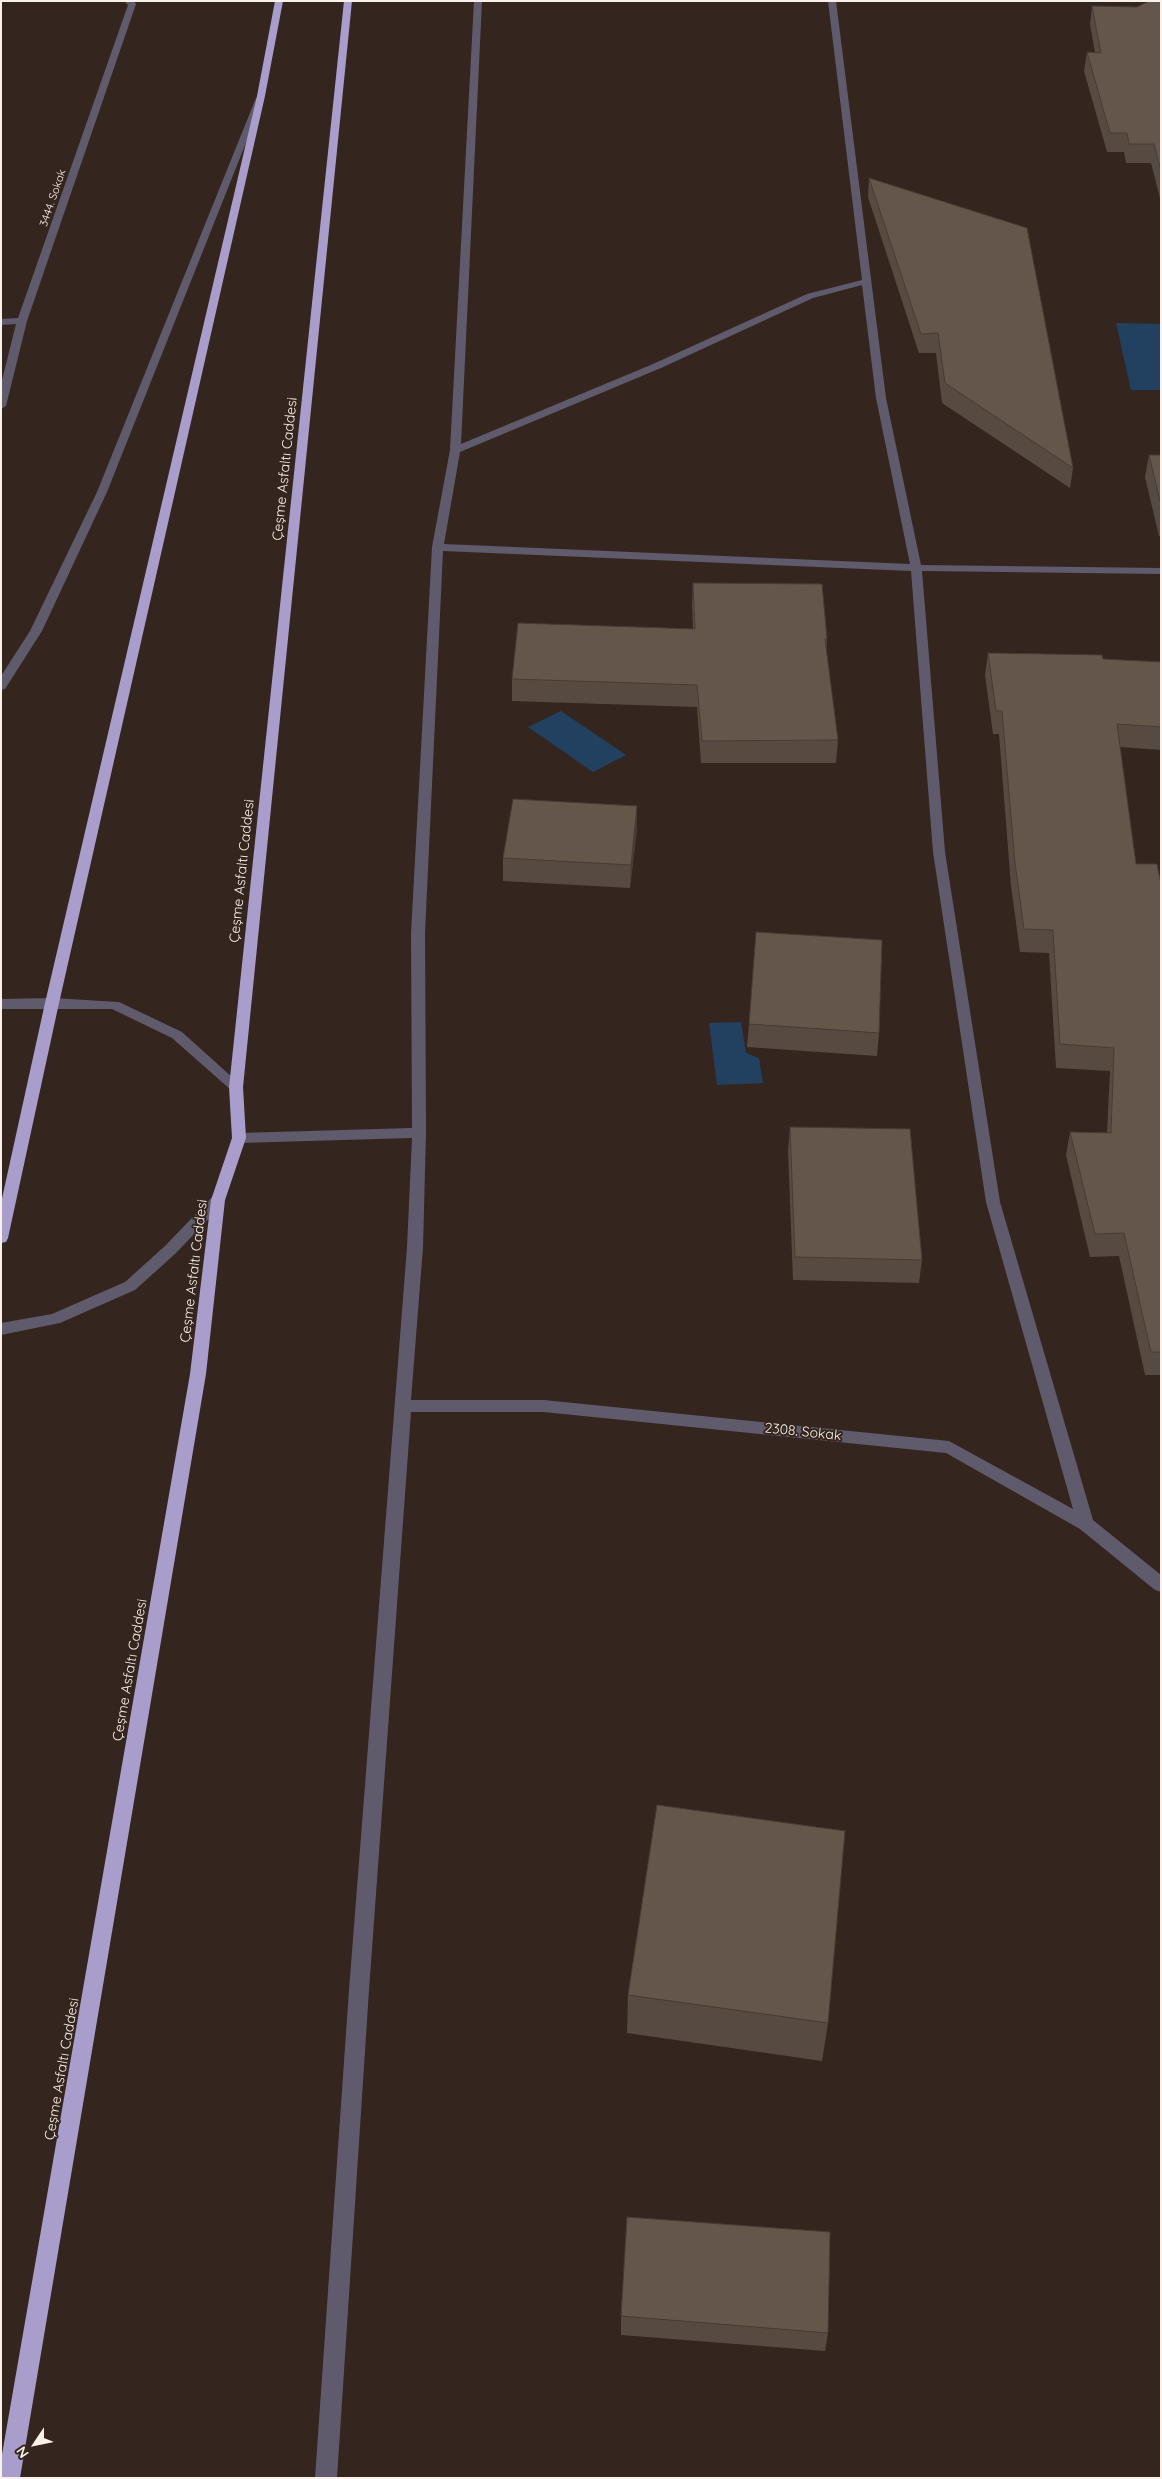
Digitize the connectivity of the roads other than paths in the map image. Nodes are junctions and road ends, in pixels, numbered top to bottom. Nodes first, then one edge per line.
1 (128, 1) edge
2 (278, 1) edge
3 (348, 1) edge
4 (478, 1) edge
5 (832, 1) edge
6 (261, 96) junction
7 (868, 280) junction
8 (22, 321) junction
9 (1, 322) edge
10 (1, 406) edge
11 (455, 450) junction
12 (438, 546) junction
13 (916, 568) junction
14 (1161, 571) edge
15 (1, 686) edge
16 (52, 1003) junction
17 (1, 1004) edge
18 (236, 1087) junction
19 (419, 1133) junction
20 (239, 1138) junction
21 (218, 1200) junction
22 (1, 1238) edge
23 (1, 1329) edge
24 (404, 1406) junction
25 (1086, 1524) junction
26 (1161, 1585) edge
27 (9, 2478) edge
28 (326, 2478) edge

1 - 8 street, 3444. Sokak
2 - 6 highway
3 - 18 highway, Çeşme Asfaltı Caddesi
4 - 11 street
5 - 7 street
6 - 15 street
6 - 16 highway
7 - 11 street
7 - 13 street
8 - 9 street
8 - 10 street, 3444. Sokak
11 - 12 street
12 - 13 street
12 - 19 street
13 - 14 street
13 - 25 street
16 - 17 street
16 - 18 street
16 - 22 highway
18 - 20 highway, Çeşme Asfaltı Caddesi
19 - 20 street
19 - 24 street
20 - 21 highway, Çeşme Asfaltı Caddesi
21 - 23 street
21 - 27 highway, Çeşme Asfaltı Caddesi
24 - 25 street, 2308. Sokak
24 - 28 street
25 - 26 street, 2308. Sokak

